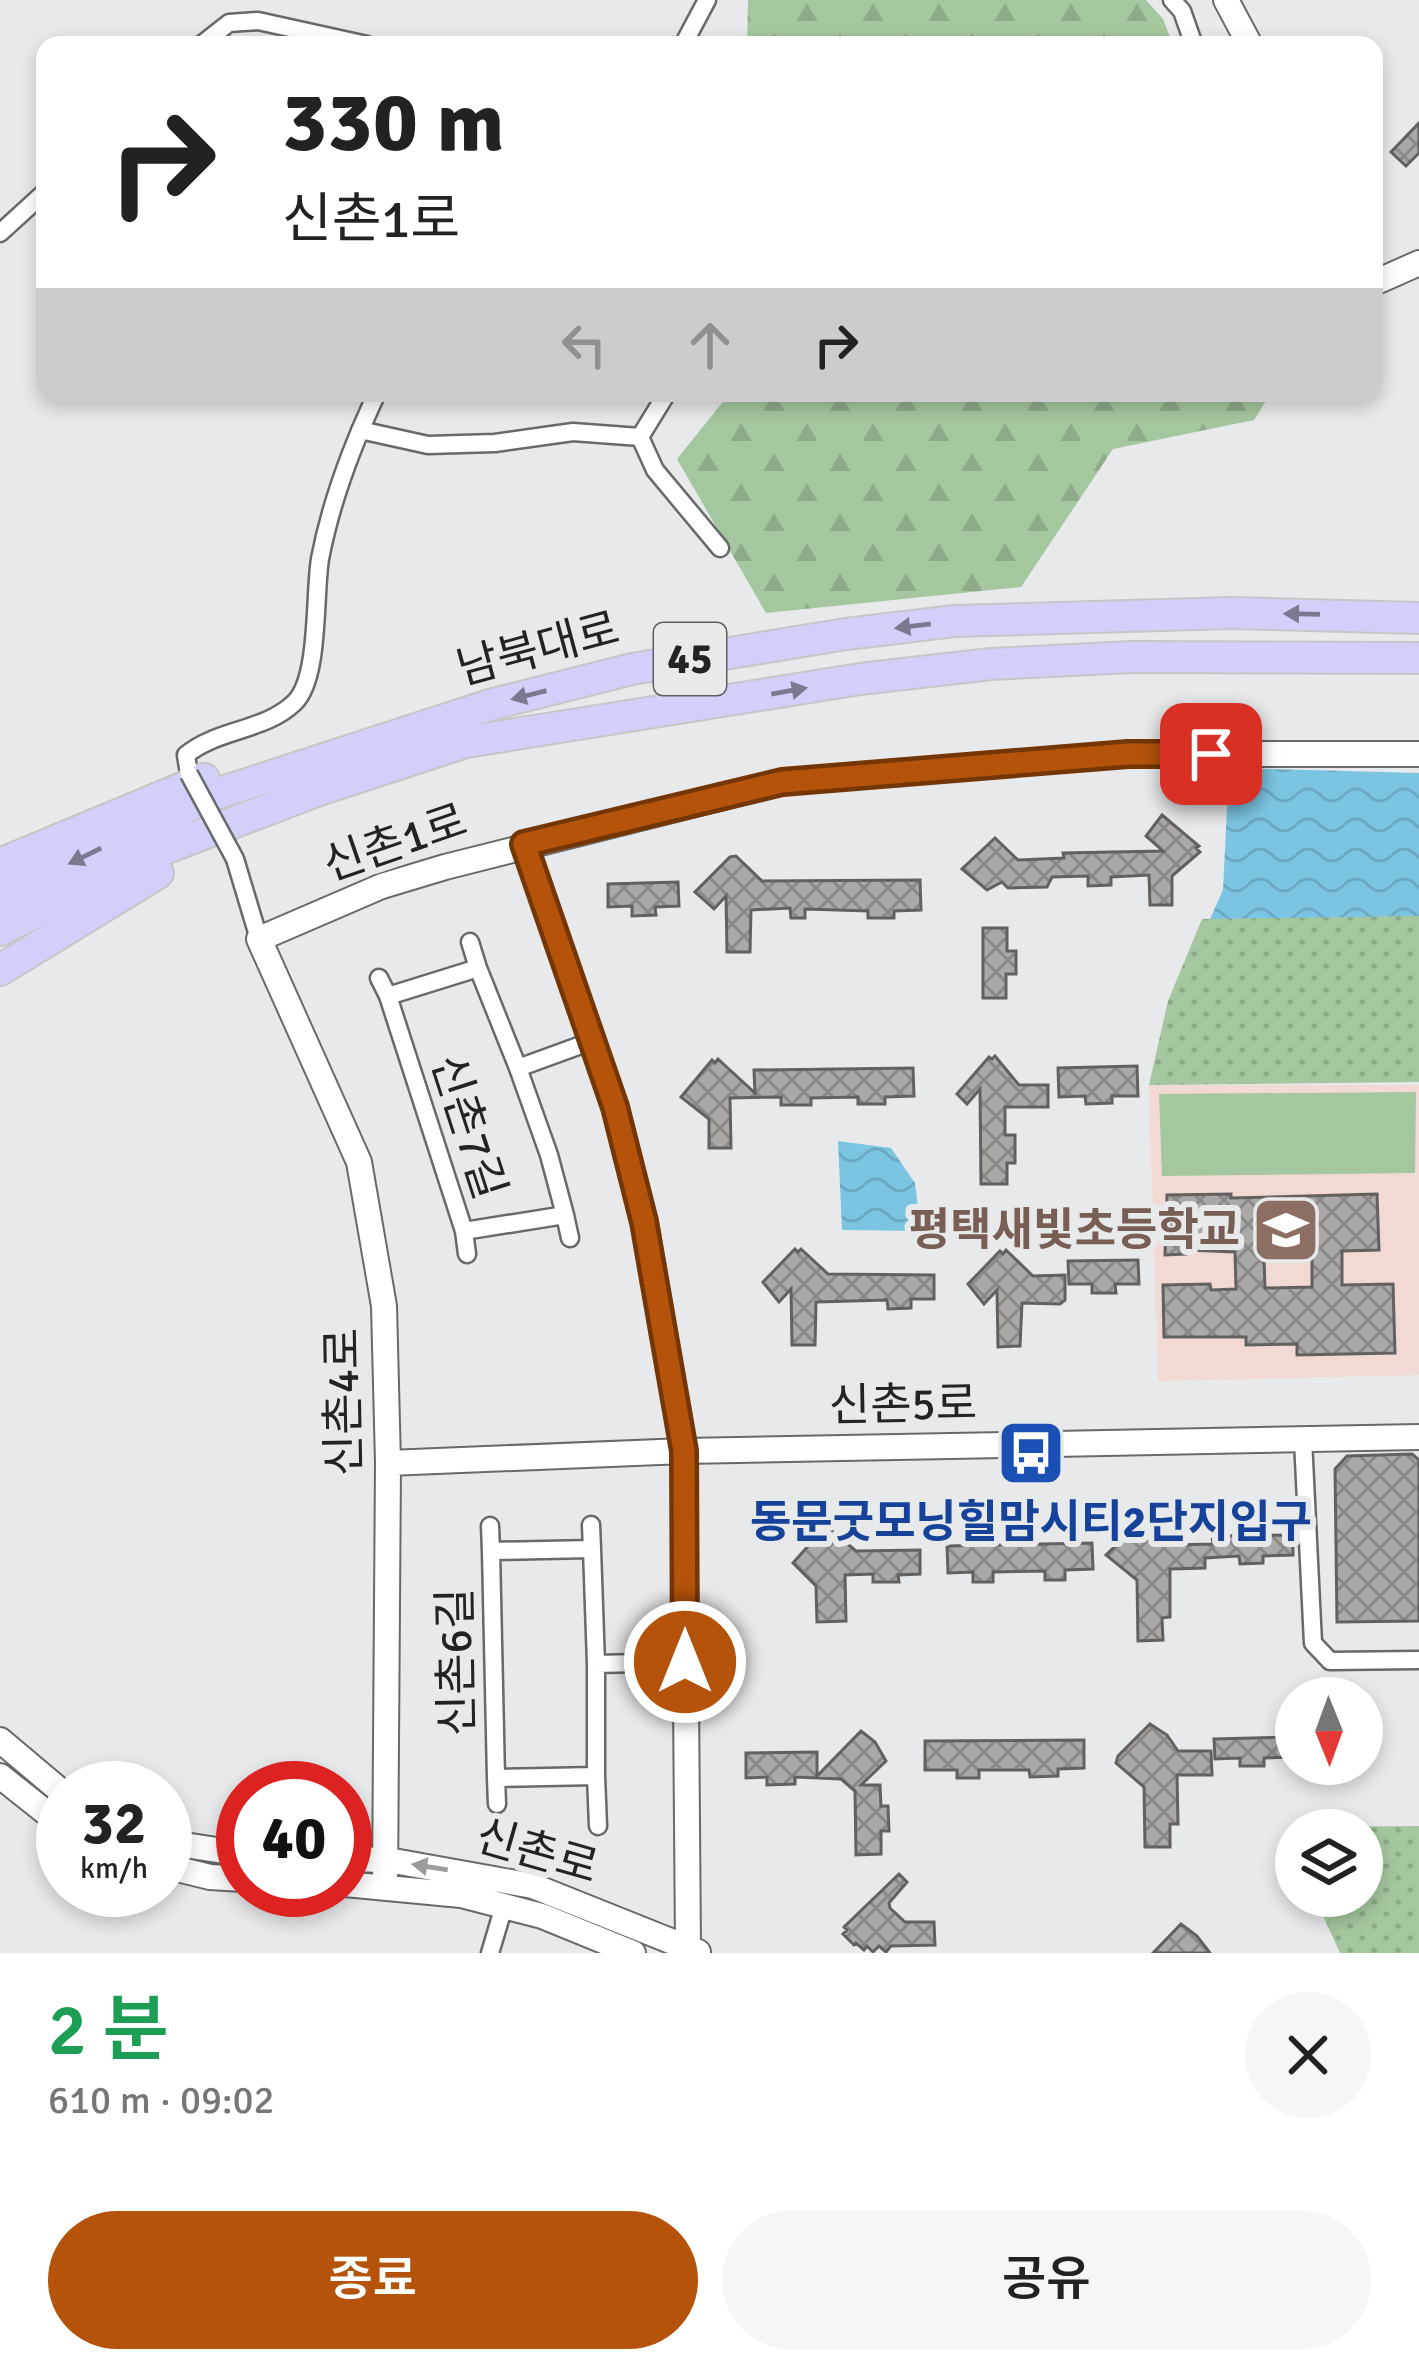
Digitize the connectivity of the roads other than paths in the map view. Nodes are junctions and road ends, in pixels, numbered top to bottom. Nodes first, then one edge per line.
1 (707, 0) edge
2 (1172, 0) edge
3 (1226, 0) edge
4 (212, 36) edge
5 (326, 36) edge
6 (687, 36) edge
7 (1191, 36) edge
8 (1245, 36) edge
9 (36, 200) edge
10 (0, 233) edge
11 (1419, 263) edge
12 (1383, 280) edge
13 (373, 402) edge
14 (661, 402) edge
15 (360, 430) junction
16 (640, 437) junction
17 (720, 548) dead end
18 (1419, 618) edge
19 (1419, 658) edge
20 (350, 750) junction
21 (1419, 754) edge
22 (391, 766) junction
23 (524, 844) junction
24 (0, 864) edge
25 (0, 897) edge
26 (0, 930) edge
27 (259, 939) junction
28 (470, 942) dead end
29 (478, 968) junction
30 (0, 970) edge
31 (380, 978) dead end
32 (388, 996) junction
33 (592, 1041) junction
34 (518, 1068) junction
35 (565, 1215) junction
36 (464, 1231) junction
37 (570, 1238) dead end
38 (467, 1254) dead end
39 (1419, 1437) edge
40 (1303, 1440) junction
41 (684, 1451) junction
42 (388, 1463) junction
43 (591, 1525) dead end
44 (490, 1526) dead end
45 (592, 1549) junction
46 (491, 1551) junction
47 (1419, 1660) edge
48 (685, 1662) junction
49 (596, 1664) junction
50 (0, 1740) edge
51 (36, 1770) edge
52 (0, 1776) edge
53 (596, 1776) junction
54 (496, 1778) junction
55 (497, 1804) dead end
56 (36, 1805) edge
57 (598, 1826) dead end
58 (372, 1860) edge
59 (388, 1860) junction
60 (372, 1885) edge
61 (385, 1886) junction
62 (504, 1906) junction
63 (694, 1950) edge
64 (490, 1953) edge
65 (633, 1953) edge

1 - 6 street
2 - 7 street
3 - 8 street
4 - 5 street
9 - 10 street
11 - 12 street
13 - 15 street
14 - 16 street
15 - 16 street
15 - 27 street, bridge
16 - 17 street
18 -> 20 highway, 남북대로 / 45
22 -> 19 highway, 남북대로 / 45
20 - 24 highway
20 -> 25 highway, 남북대로 / 45
21 - 23 street, 신촌1로
22 - 26 highway, 남북대로 / 45
22 - 30 highway
23 - 27 street, 신촌1로
23 - 33 street
27 - 42 street, 신촌4로
28 - 29 street, 신촌7길
29 - 32 street
29 - 34 street, 신촌7길
31 - 32 street, 신촌7길
32 - 36 street, 신촌7길
33 - 34 street, 신촌7길
33 - 41 street
34 - 35 street, 신촌7길
35 - 36 street, 신촌7길
35 - 37 street
36 - 38 street
39 - 40 street, 신촌5로
40 - 41 street, 신촌5로
40 - 47 street
41 - 42 street, 신촌5로
41 - 48 street
42 - 59 street, 신촌4로
43 - 45 street
44 - 46 street
45 - 46 street, 신촌6길
45 - 49 street
46 - 54 street, 신촌6길
48 - 49 street
48 - 63 street
49 - 53 street
50 - 51 street
52 - 56 street
53 - 54 street, 신촌6길
53 - 57 street
54 - 55 street
58 - 59 street, 신촌로
59 - 61 street, 신촌4로
63 -> 59 street, 신촌로
60 - 61 street, 신촌로
61 - 62 street, 신촌로
62 - 64 street
62 - 65 street, 신촌로

